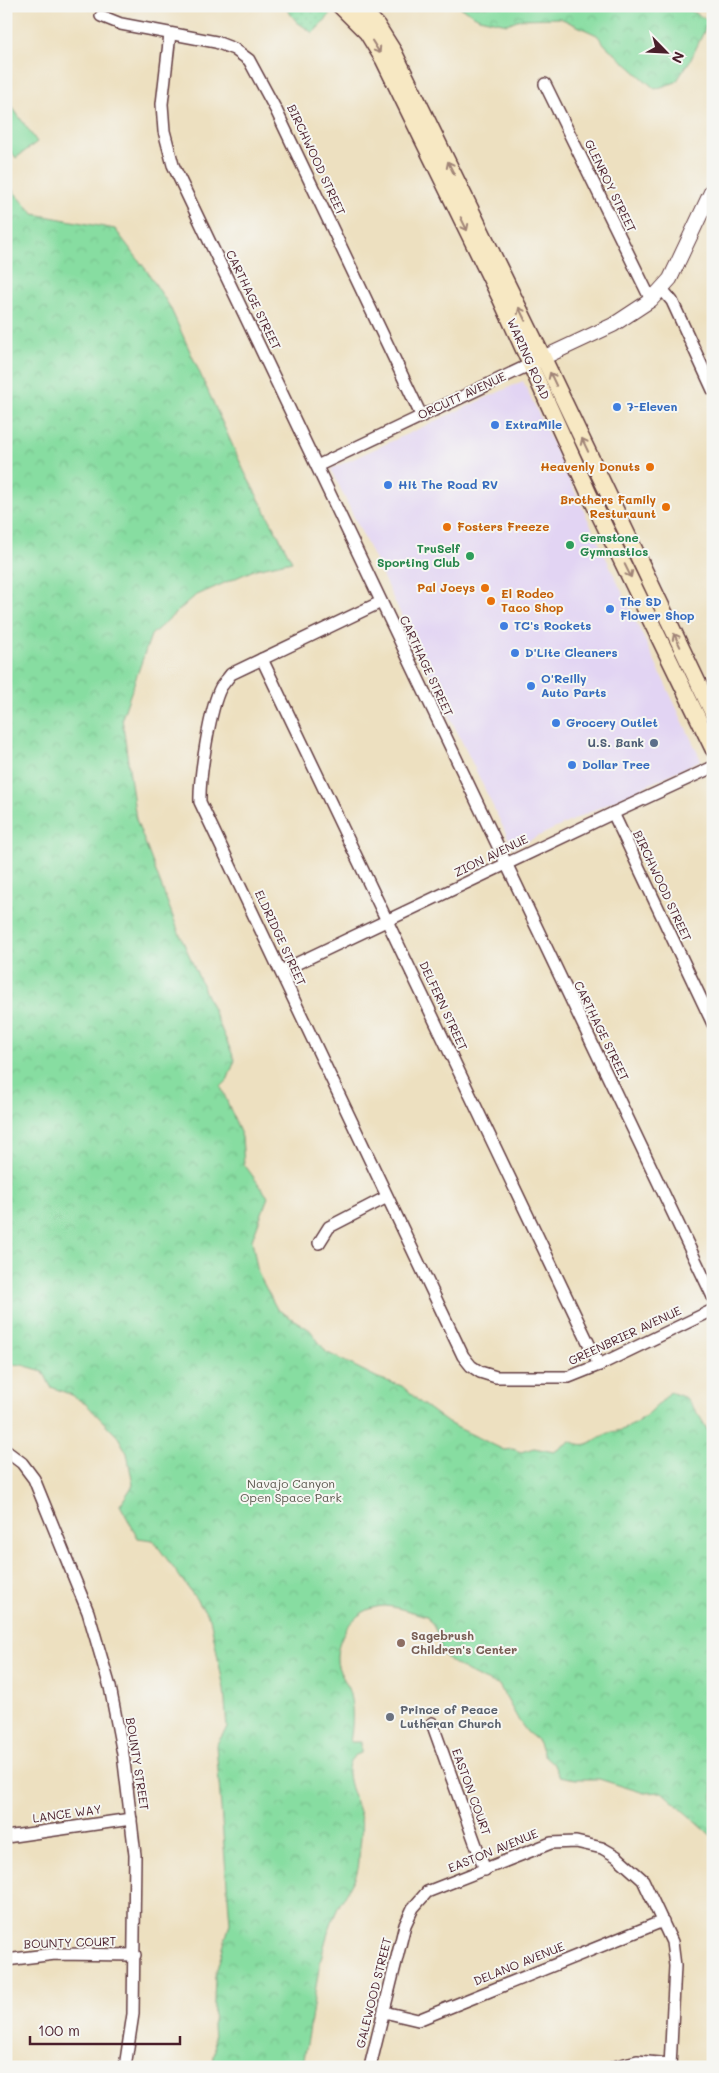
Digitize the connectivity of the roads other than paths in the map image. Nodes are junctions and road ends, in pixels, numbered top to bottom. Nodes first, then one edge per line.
1 (340, 6) edge
2 (360, 6) edge
3 (101, 16) dead end
4 (170, 34) junction
5 (545, 84) dead end
6 (713, 188) edge
7 (709, 207) edge
8 (662, 289) junction
9 (651, 300) junction
10 (543, 357) junction
11 (529, 365) junction
12 (713, 390) edge
13 (421, 415) junction
14 (317, 466) junction
15 (381, 602) junction
16 (262, 659) junction
17 (698, 683) junction
18 (713, 692) edge
19 (713, 714) edge
20 (713, 749) edge
21 (713, 767) edge
22 (613, 813) junction
23 (505, 863) junction
24 (387, 921) junction
25 (281, 971) junction
26 (713, 1024) edge
27 (387, 1198) junction
28 (319, 1243) dead end
29 (713, 1297) edge
30 (713, 1310) edge
31 (463, 1356) joint
32 (598, 1365) junction
33 (6, 1451) edge
34 (432, 1723) dead end
35 (131, 1819) junction
36 (6, 1837) edge
37 (485, 1870) junction
38 (663, 1921) junction
39 (405, 1925) joint
40 (135, 1955) junction
41 (6, 1960) edge
42 (384, 2012) junction
43 (670, 2066) edge
44 (125, 2067) edge
45 (370, 2067) edge
46 (614, 2067) edge

1 -> 11 main road, WARING ROAD
10 -> 2 main road, WARING ROAD
3 - 4 street, BIRCHWOOD STREET
4 - 13 street, BIRCHWOOD STREET
4 - 14 street, CARTHAGE STREET
5 - 9 street, GLENROY STREET
6 - 7 street, ORCUTT AVENUE
7 - 8 street, ORCUTT AVENUE
8 - 9 street, ORCUTT AVENUE
8 - 12 street
9 - 10 street, ORCUTT AVENUE
10 - 11 street, ORCUTT AVENUE
17 -> 10 main road, WARING ROAD
11 - 13 street, ORCUTT AVENUE
11 -> 20 main road, WARING ROAD
13 - 14 street, ORCUTT AVENUE
14 - 15 street, CARTHAGE STREET
15 - 16 street, ELDRIDGE STREET
15 - 23 street, CARTHAGE STREET
16 - 24 street, DELFERN STREET
16 - 25 street, ELDRIDGE STREET
17 - 18 main road
17 - 19 main road, WARING ROAD
21 - 22 street, ZION AVENUE
22 - 23 street, ZION AVENUE
22 - 26 street, BIRCHWOOD STREET
23 - 24 street, ZION AVENUE
23 - 29 street, CARTHAGE STREET
24 - 25 street, ZION AVENUE
24 - 32 street, DELFERN STREET
25 - 27 street, ELDRIDGE STREET
27 - 28 street
27 - 31 street, ELDRIDGE STREET
30 - 32 street, GREENBRIER AVENUE
31 - 32 street, GREENBRIER AVENUE
33 - 35 street, BOUNTY STREET
34 - 37 street, EASTON COURT
35 - 36 street, LANCE WAY
35 - 40 street, BOUNTY STREET
37 - 38 street, EASTON AVENUE
37 - 39 street, EASTON AVENUE
38 - 42 street, DELANO AVENUE
38 - 43 street
39 - 42 street, GALEWOOD STREET
40 - 41 street, BOUNTY COURT
40 - 44 street, BOUNTY STREET
42 - 45 street, GALEWOOD STREET
43 - 46 street

